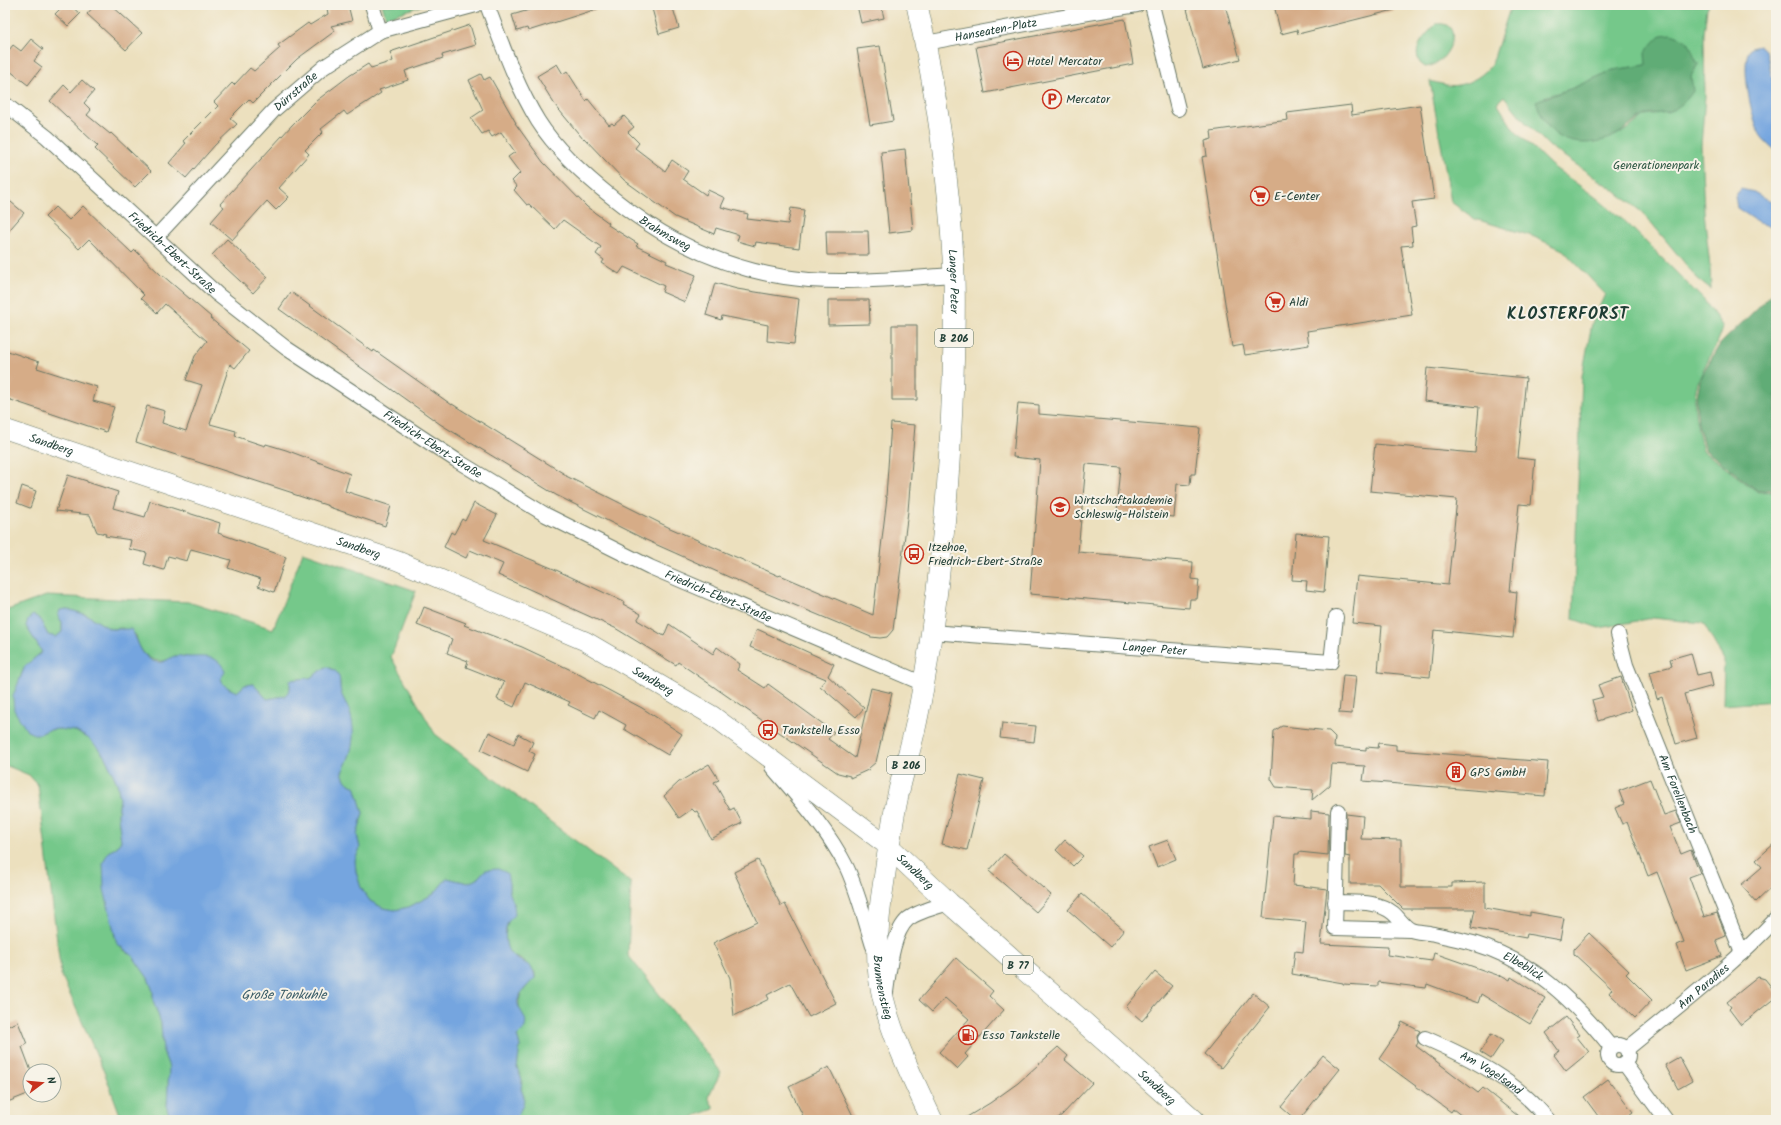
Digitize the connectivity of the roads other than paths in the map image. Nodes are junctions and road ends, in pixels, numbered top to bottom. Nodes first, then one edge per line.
1 (372, 5) edge
2 (476, 5) edge
3 (487, 5) edge
4 (918, 5) edge
5 (1137, 5) edge
6 (1152, 5) edge
7 (434, 10) edge
8 (380, 31) junction
9 (926, 43) junction
10 (5, 104) edge
11 (1178, 109) dead end
12 (156, 237) junction
13 (954, 275) junction
14 (5, 429) edge
15 (1336, 617) dead end
16 (932, 632) junction
17 (1618, 634) dead end
18 (924, 684) junction
19 (753, 745) junction
20 (1338, 811) dead end
21 (889, 847) junction
22 (1335, 902) junction
23 (949, 903) junction
24 (1776, 919) edge
25 (1410, 930) junction
26 (1742, 953) junction
27 (878, 965) junction
28 (885, 1001) junction
29 (1425, 1038) dead end
30 (1625, 1056) junction
31 (932, 1120) edge
32 (1194, 1120) edge
33 (1548, 1120) edge
34 (1666, 1120) edge

1 - 8 street
2 - 7 street, Dürrstraße
3 - 13 street, Brahmsweg
4 - 9 main road, Langer Peter / B 206
5 - 9 street, Hanseaten-Platz
6 - 11 street
7 - 8 street, Dürrstraße
8 - 12 street, Dürrstraße
9 - 13 main road, Langer Peter / B 206
10 - 12 street, Friedrich-Ebert-Straße
12 - 18 street, Friedrich-Ebert-Straße
13 - 16 main road, Langer Peter / B 206
14 - 19 main road, Sandberg
15 - 16 street, Langer Peter
16 - 18 main road, Langer Peter / B 206
17 - 26 street, Am Forellenbach
18 - 21 main road, Langer Peter / B 206
19 - 21 main road, Sandberg
19 - 27 street
20 - 22 street, Elbeblick
21 - 23 main road, Sandberg / B 77
21 - 27 main road, Brunnenstieg / B 206
22 - 25 street
22 - 25 street, Elbeblick
23 - 28 street
23 - 32 main road, Sandberg / B 77
24 - 26 street, Am Paradies
25 - 30 street, Elbeblick
26 - 30 street, Am Paradies
27 - 28 main road, Brunnenstieg / B 206
28 - 31 main road, Brunnenstieg / B 206
29 - 33 street, Am Vogelsand
30 - 34 street

